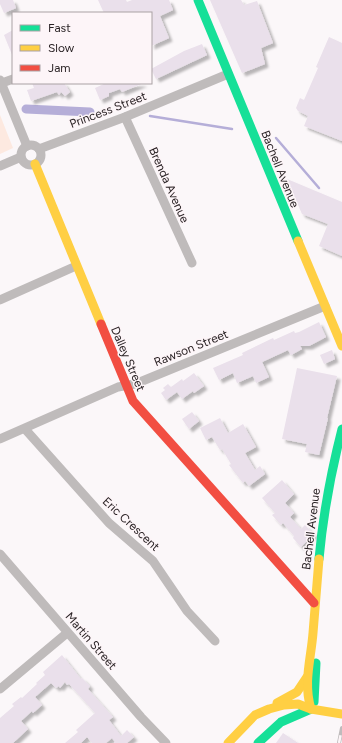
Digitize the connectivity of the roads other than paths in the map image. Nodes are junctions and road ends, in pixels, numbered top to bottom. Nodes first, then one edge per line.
1 (198, 0) edge
2 (228, 74) junction
3 (12, 79) edge
4 (1, 82) edge
5 (126, 117) junction
6 (27, 146) junction
7 (39, 149) junction
8 (21, 157) junction
9 (35, 164) junction
10 (0, 166) edge
11 (192, 263) dead end
12 (76, 266) junction
13 (0, 300) edge
14 (325, 306) junction
15 (342, 346) edge
16 (126, 386) junction
17 (25, 429) junction
18 (342, 429) edge
19 (0, 439) edge
20 (0, 554) edge
21 (314, 603) junction
22 (67, 633) junction
23 (313, 634) junction
24 (215, 641) dead end
25 (307, 677) junction
26 (0, 688) edge
27 (311, 709) junction
28 (260, 713) junction
29 (342, 714) edge
30 (166, 743) edge
31 (228, 743) edge
32 (258, 743) edge

1 - 2 main road, Bachell Avenue
2 - 5 street, Princess Street
2 - 14 main road, Bachell Avenue
3 - 4 street
4 - 6 street
5 - 7 street, Princess Street
5 - 11 street, Brenda Avenue
6 - 7 street
6 - 8 street
7 - 9 street
8 - 9 street
8 - 10 street
9 - 12 main road, Dalley Street
12 - 13 street
12 - 16 main road, Dalley Street
14 - 15 main road, Bachell Avenue
14 - 16 street, Rawson Street
16 - 17 street, Rawson Street
16 - 21 main road, Dalley Street
17 - 19 street, Rawson Street
17 - 24 street, Eric Crescent
18 - 21 main road, Bachell Avenue
20 - 22 street, Martin Street
21 - 23 main road, Bachell Avenue
22 - 26 street
22 - 30 street, Martin Street
23 - 25 main road, Bachell Avenue
23 - 27 main road, Bachell Avenue
25 - 27 main road, Bachell Avenue
25 - 28 main road
27 - 28 main road
27 - 29 main road
27 - 32 main road
28 - 31 main road

